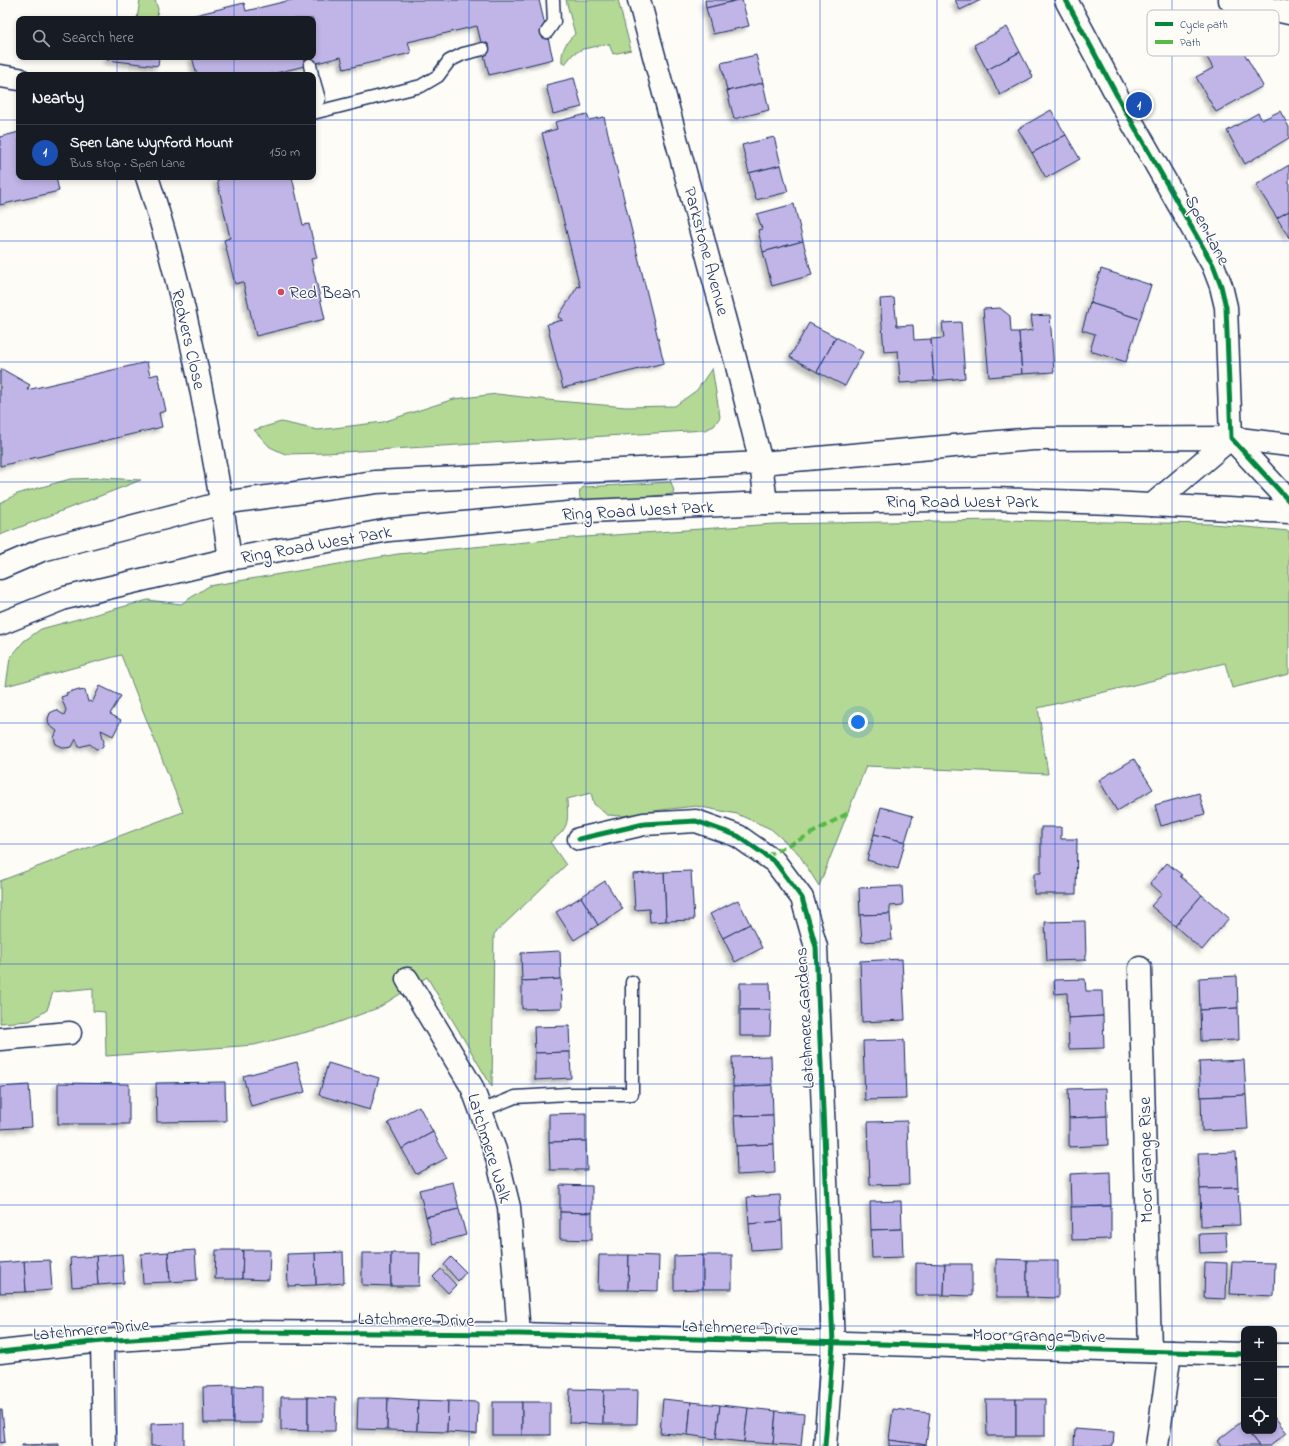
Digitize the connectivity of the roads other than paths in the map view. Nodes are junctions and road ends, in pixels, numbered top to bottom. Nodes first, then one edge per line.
1 (553, 0) edge
2 (639, 0) edge
3 (1066, 0) edge
4 (1230, 0) edge
5 (1275, 10) edge
6 (1279, 11) edge
7 (1289, 13) edge
8 (547, 32) dead end
9 (483, 49) dead end
10 (0, 76) edge
11 (16, 79) edge
12 (316, 87) edge
13 (316, 104) edge
14 (316, 112) edge
15 (148, 180) edge
16 (1231, 438) junction
17 (1289, 445) edge
18 (761, 462) junction
19 (1289, 501) edge
20 (222, 503) junction
21 (766, 503) junction
22 (1152, 505) junction
23 (1289, 512) edge
24 (230, 559) junction
25 (0, 568) edge
26 (2, 625) edge
27 (579, 839) dead end
28 (1140, 968) dead end
29 (407, 979) dead end
30 (632, 982) dead end
31 (70, 1033) dead end
32 (0, 1039) edge
33 (481, 1111) junction
34 (519, 1334) junction
35 (102, 1341) junction
36 (833, 1344) junction
37 (0, 1352) edge
38 (1160, 1352) junction
39 (1241, 1354) edge
40 (1277, 1355) edge
41 (1289, 1355) edge
42 (104, 1446) edge
43 (825, 1446) edge
44 (1157, 1446) edge

1 - 8 lane
2 - 18 main road, Parkstone Avenue
3 - 16 main road, Spen Lane
4 - 5 main road
6 - 7 main road
9 - 14 lane
10 - 11 main road
12 - 13 lane
15 - 20 main road, Redvers Close
16 - 17 main road
16 - 18 main road
16 - 19 main road
16 - 22 main road
18 - 20 main road
18 - 21 main road, Parkstone Avenue
20 - 24 main road, Redvers Close
20 - 25 main road
21 - 22 main road, Ring Road West Park
21 - 24 main road, Ring Road West Park
22 - 23 main road, Ring Road West Park
24 - 26 main road, Ring Road West Park
27 - 36 main road, Latchmere Gardens
28 - 38 main road, Moor Grange Rise
29 - 33 main road, Latchmere Walk
30 - 33 lane
31 - 32 main road
33 - 34 main road, Latchmere Walk
34 - 35 main road, Latchmere Drive
34 - 36 main road, Latchmere Drive
35 - 37 main road, Latchmere Drive
35 - 42 main road
36 - 38 main road, Moor Grange Drive
36 - 43 main road, Latchmere Gardens
38 - 39 main road, Moor Grange Drive
38 - 44 main road, Moor Grange Rise
40 - 41 main road

